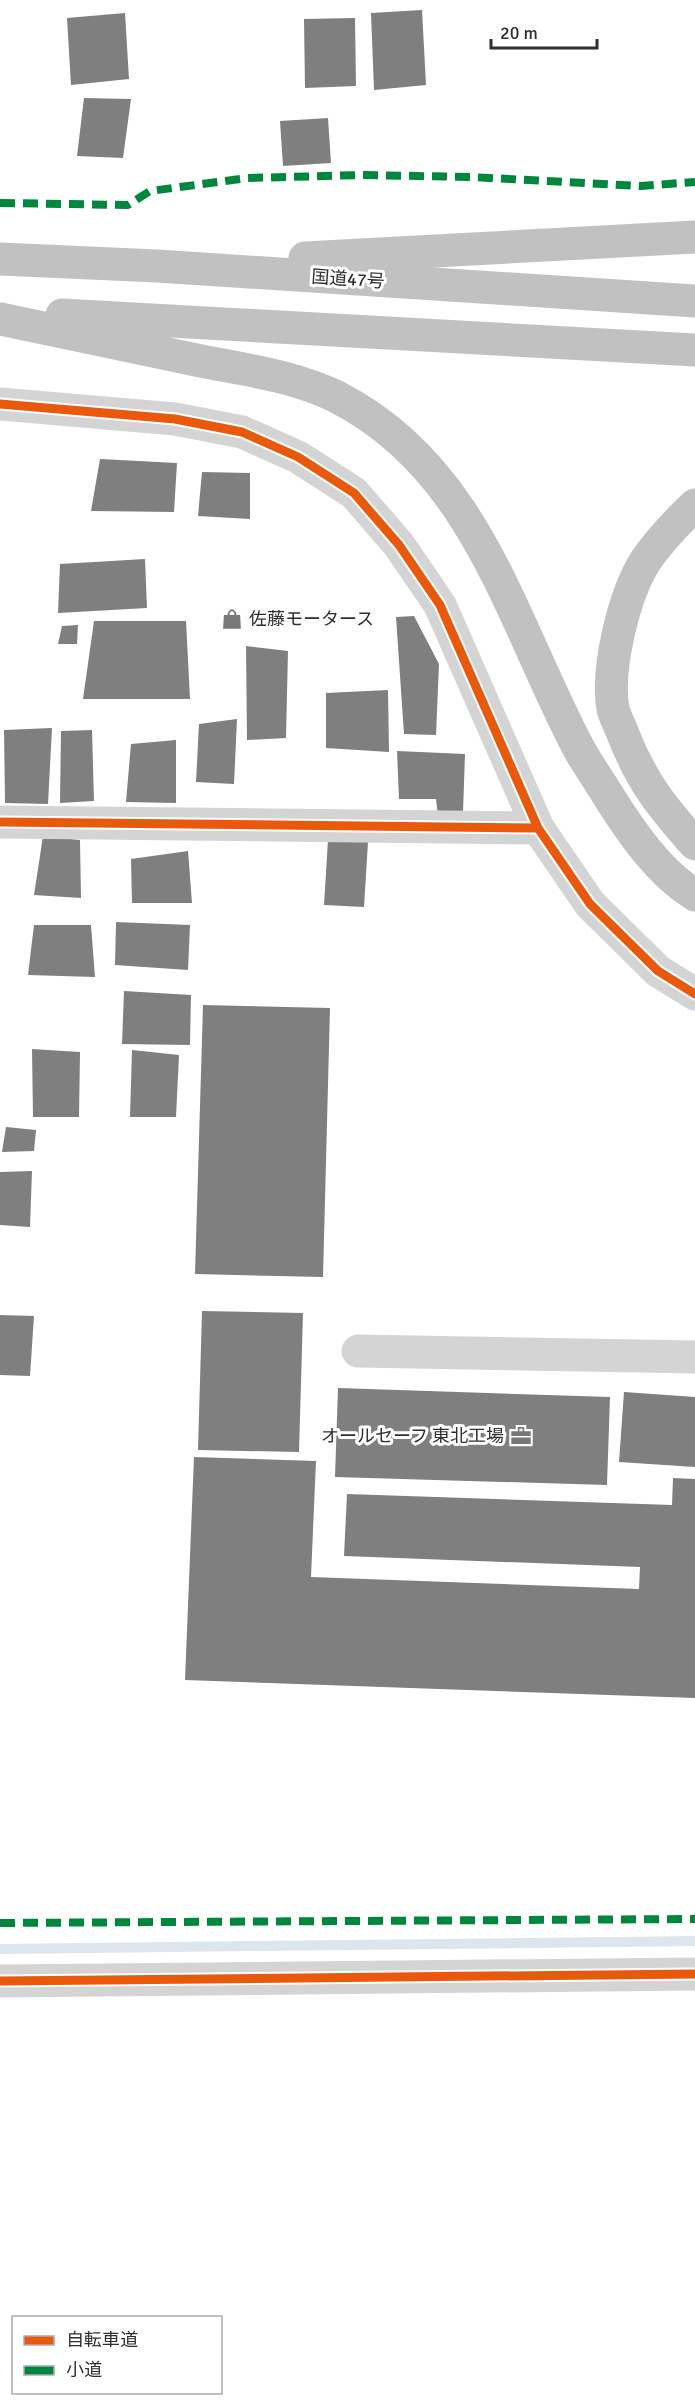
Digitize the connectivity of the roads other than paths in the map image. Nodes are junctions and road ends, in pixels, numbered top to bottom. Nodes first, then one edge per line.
1 (695, 237) edge
2 (0, 259) edge
3 (157, 266) junction
4 (695, 301) edge
5 (0, 312) edge
6 (0, 320) edge
7 (695, 350) edge
8 (0, 404) edge
9 (695, 506) edge
10 (0, 822) edge
11 (538, 828) junction
12 (695, 844) edge
13 (695, 895) edge
14 (695, 994) edge
15 (358, 1351) dead end
16 (695, 1357) edge
17 (695, 1974) edge
18 (0, 1981) edge

1 - 3 highway
2 - 3 highway, 国道47号
3 - 4 highway, 国道47号
5 - 7 highway
6 - 13 highway
8 - 11 street
9 - 12 highway
10 - 11 street
11 - 14 street
15 - 16 street
17 - 18 street

